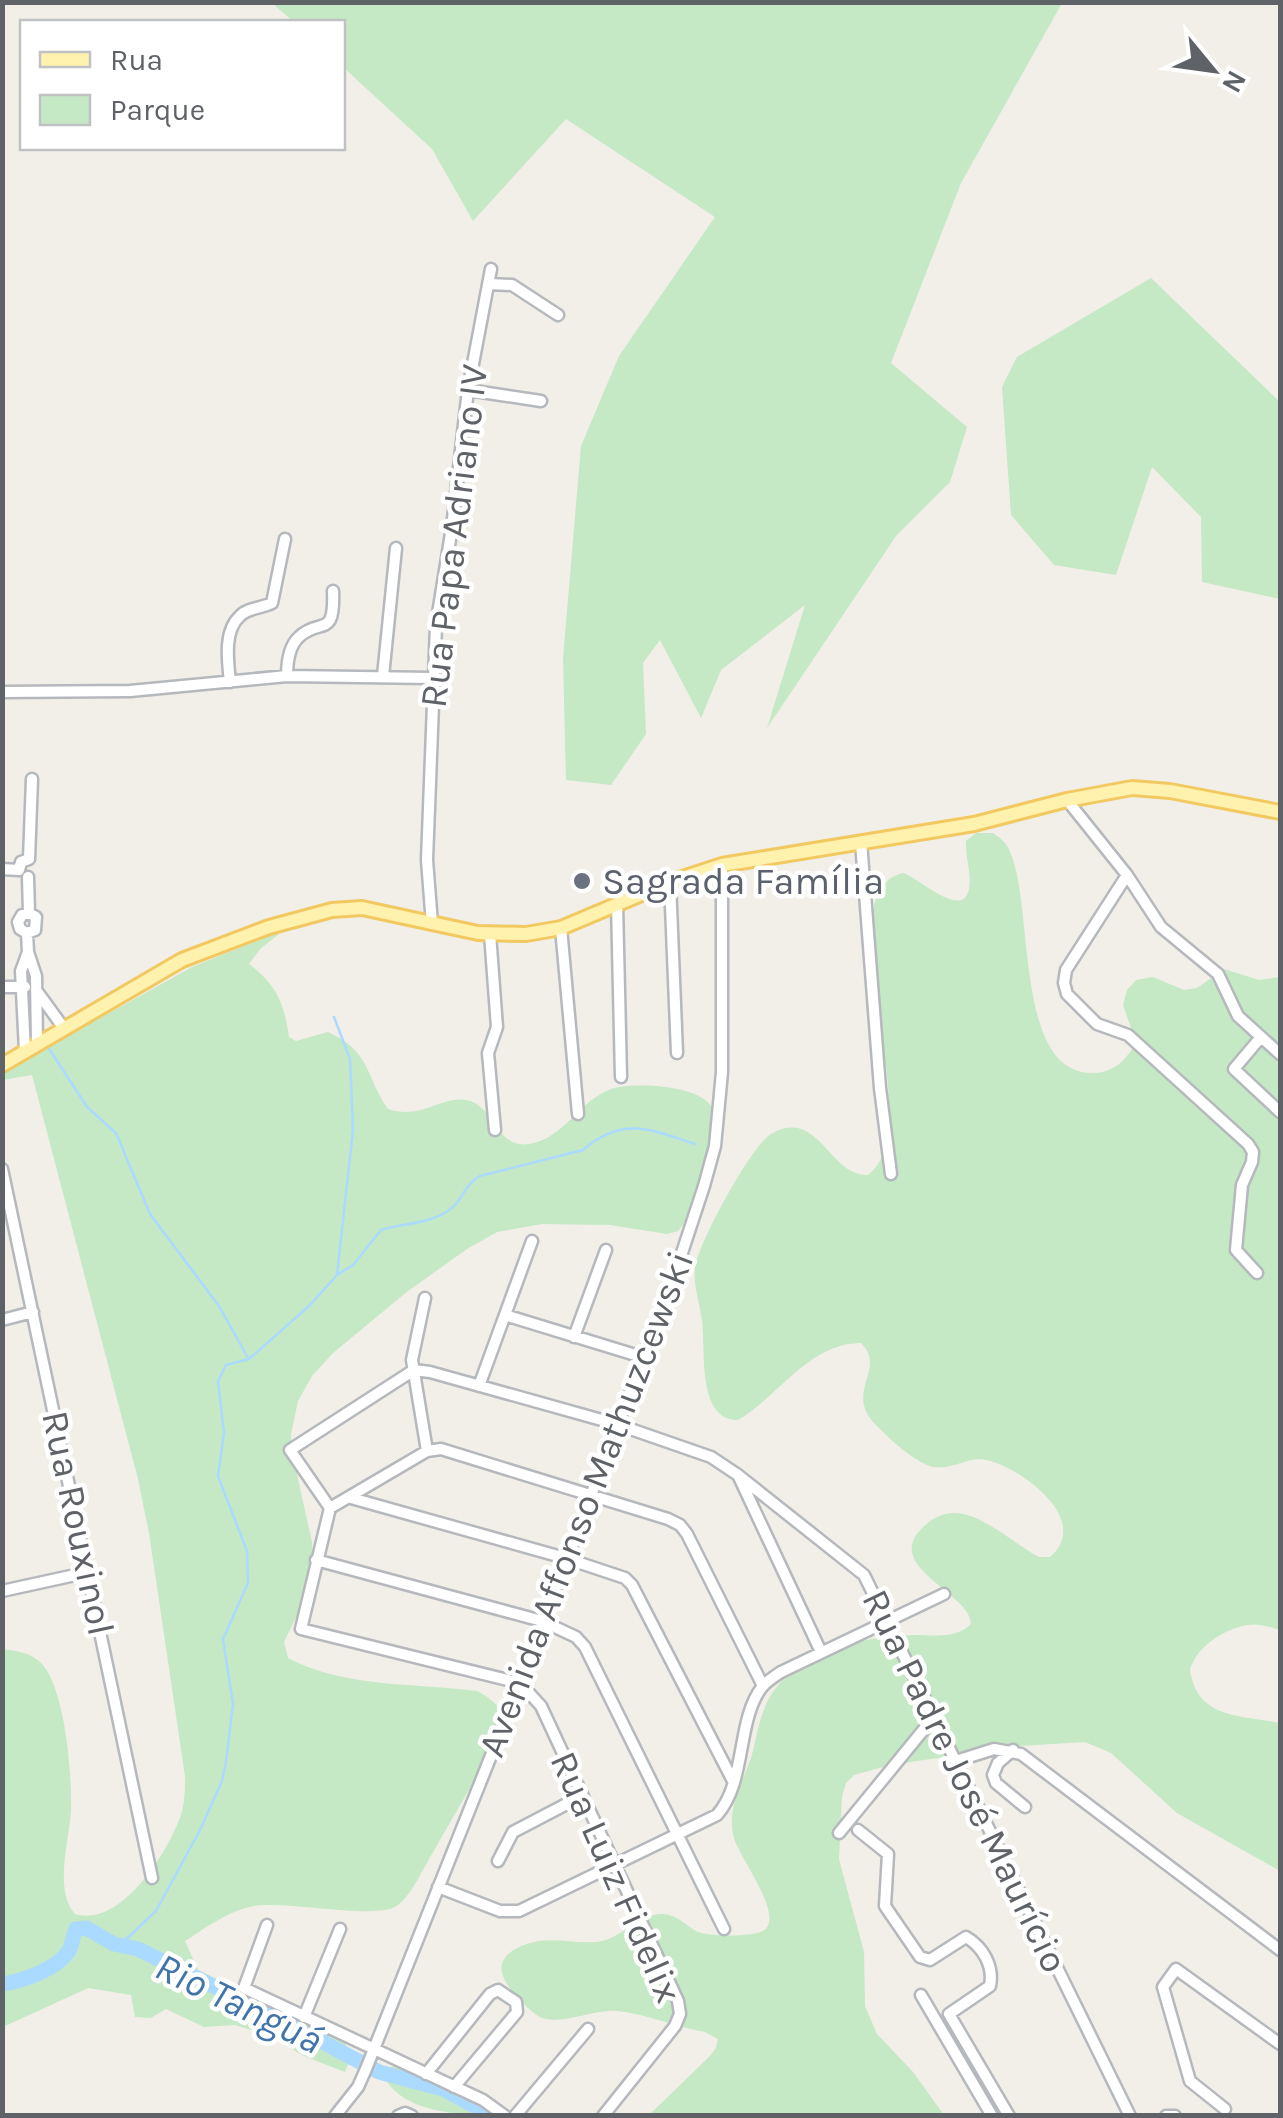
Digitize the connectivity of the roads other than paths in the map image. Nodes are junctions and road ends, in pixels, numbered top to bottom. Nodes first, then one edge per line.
1 (491, 269) dead end
2 (489, 284) junction
3 (558, 315) dead end
4 (468, 390) junction
5 (541, 401) dead end
6 (285, 539) dead end
7 (396, 548) dead end
8 (333, 591) dead end
9 (286, 676) junction
10 (382, 676) junction
11 (432, 678) junction
12 (230, 682) junction
13 (2, 692) edge
14 (32, 779) dead end
15 (1068, 800) junction
16 (1280, 812) edge
17 (862, 842) junction
18 (722, 865) junction
19 (2, 870) edge
20 (23, 873) junction
21 (1127, 874) junction
22 (670, 882) junction
23 (617, 904) junction
24 (432, 924) junction
25 (561, 928) junction
26 (490, 934) junction
27 (28, 952) junction
28 (21, 987) junction
29 (2, 988) edge
30 (36, 988) junction
31 (63, 1027) junction
32 (1261, 1037) junction
33 (37, 1042) junction
34 (24, 1051) junction
35 (678, 1053) dead end
36 (1280, 1054) edge
37 (2, 1065) edge
38 (621, 1077) dead end
39 (1280, 1112) edge
40 (578, 1114) dead end
41 (495, 1130) dead end
42 (2, 1169) edge
43 (891, 1174) dead end
44 (532, 1241) dead end
45 (606, 1250) dead end
46 (1256, 1273) dead end
47 (425, 1298) dead end
48 (33, 1312) junction
49 (505, 1315) junction
50 (2, 1320) edge
51 (574, 1337) junction
52 (642, 1357) junction
53 (414, 1370) junction
54 (479, 1386) junction
55 (616, 1424) junction
56 (427, 1451) junction
57 (738, 1475) junction
58 (590, 1493) junction
59 (351, 1498) junction
60 (330, 1508) junction
61 (565, 1558) junction
62 (316, 1560) junction
63 (88, 1572) junction
64 (2, 1591) edge
65 (944, 1594) dead end
66 (542, 1621) junction
67 (888, 1622) junction
68 (821, 1652) junction
69 (520, 1683) junction
70 (763, 1686) junction
71 (934, 1717) junction
72 (1013, 1750) junction
73 (956, 1761) junction
74 (733, 1782) junction
75 (580, 1797) junction
76 (1025, 1807) dead end
77 (858, 1830) dead end
78 (840, 1833) dead end
79 (676, 1834) junction
80 (498, 1862) dead end
81 (615, 1864) junction
82 (152, 1878) dead end
83 (438, 1887) junction
84 (267, 1924) dead end
85 (340, 1928) dead end
86 (724, 1929) dead end
87 (1280, 1950) edge
88 (922, 1995) dead end
89 (304, 2018) junction
90 (588, 2029) dead end
91 (1280, 2044) edge
92 (374, 2051) junction
93 (426, 2074) junction
94 (454, 2087) junction
95 (1225, 2109) dead end
96 (341, 2114) edge
97 (398, 2116) edge
98 (412, 2116) edge
99 (505, 2116) edge
100 (515, 2116) edge
101 (603, 2116) edge
102 (992, 2116) edge
103 (1009, 2116) edge
104 (1130, 2116) edge
105 (1166, 2116) edge
106 (1175, 2116) edge

1 - 2 street, Rua Papa Adriano IV
2 - 3 street
2 - 4 street, Rua Papa Adriano IV
4 - 5 street
4 - 11 street, Rua Papa Adriano IV
6 - 12 street
7 - 10 street
8 - 9 street
9 - 10 street
9 - 12 street
10 - 11 street
11 - 24 street, Rua Papa Adriano IV
12 - 13 street
14 - 20 street
15 - 16 main road
15 - 17 main road
15 - 21 street
17 - 18 main road
17 - 43 street
18 - 22 main road
18 - 52 street, Avenida Affonso Mathuzcewski
19 - 20 street
20 - 27 street
21 - 32 street
21 - 46 street
22 - 23 main road
22 - 35 street
23 - 25 main road
23 - 38 street
24 - 26 main road
24 - 31 main road
25 - 26 main road
25 - 40 street
26 - 41 street
27 - 28 street
27 - 30 street
28 - 29 street
28 - 30 street
28 - 34 street
30 - 31 street
30 - 33 street
31 - 33 main road
32 - 36 street
32 - 39 street
33 - 34 main road
34 - 37 main road
42 - 48 street, Rua Rouxinol
44 - 49 street
45 - 51 street
47 - 53 street
48 - 50 street
48 - 63 street, Rua Rouxinol
49 - 51 street
49 - 54 street
51 - 52 street
52 - 55 street, Avenida Affonso Mathuzcewski
53 - 54 street, Rua Padre José Maurício
53 - 56 street
53 - 60 street
54 - 55 street, Rua Padre José Maurício
55 - 57 street, Rua Padre José Maurício
55 - 58 street, Avenida Affonso Mathuzcewski
56 - 58 street
56 - 59 street
57 - 67 street, Rua Padre José Maurício
57 - 68 street
58 - 61 street, Avenida Affonso Mathuzcewski
58 - 70 street
59 - 60 street
59 - 61 street
60 - 62 street
61 - 66 street, Avenida Affonso Mathuzcewski
61 - 74 street
62 - 66 street
62 - 69 street
63 - 64 street
63 - 82 street, Rua Rouxinol
65 - 67 street
66 - 69 street, Avenida Affonso Mathuzcewski
66 - 79 street
67 - 68 street
67 - 71 street, Rua Padre José Maurício
68 - 70 street
69 - 75 street, Rua Luiz Fidelix
69 - 83 street, Avenida Affonso Mathuzcewski
70 - 74 street
71 - 73 street, Rua Padre José Maurício
71 - 78 street
72 - 73 street
72 - 76 street
72 - 87 street
73 - 104 street, Rua Padre José Maurício
74 - 79 street
75 - 80 street
75 - 81 street, Rua Luiz Fidelix
77 - 103 street
79 - 81 street
79 - 86 street
81 - 83 street
81 - 101 street, Rua Luiz Fidelix
83 - 92 street, Avenida Affonso Mathuzcewski
84 - 89 street
85 - 89 street
88 - 102 street
89 - 92 street
90 - 100 street
91 - 95 street
92 - 93 street
92 - 96 street, Avenida Affonso Mathuzcewski
93 - 94 street
93 - 94 street
94 - 99 street
97 - 98 street
105 - 106 street

